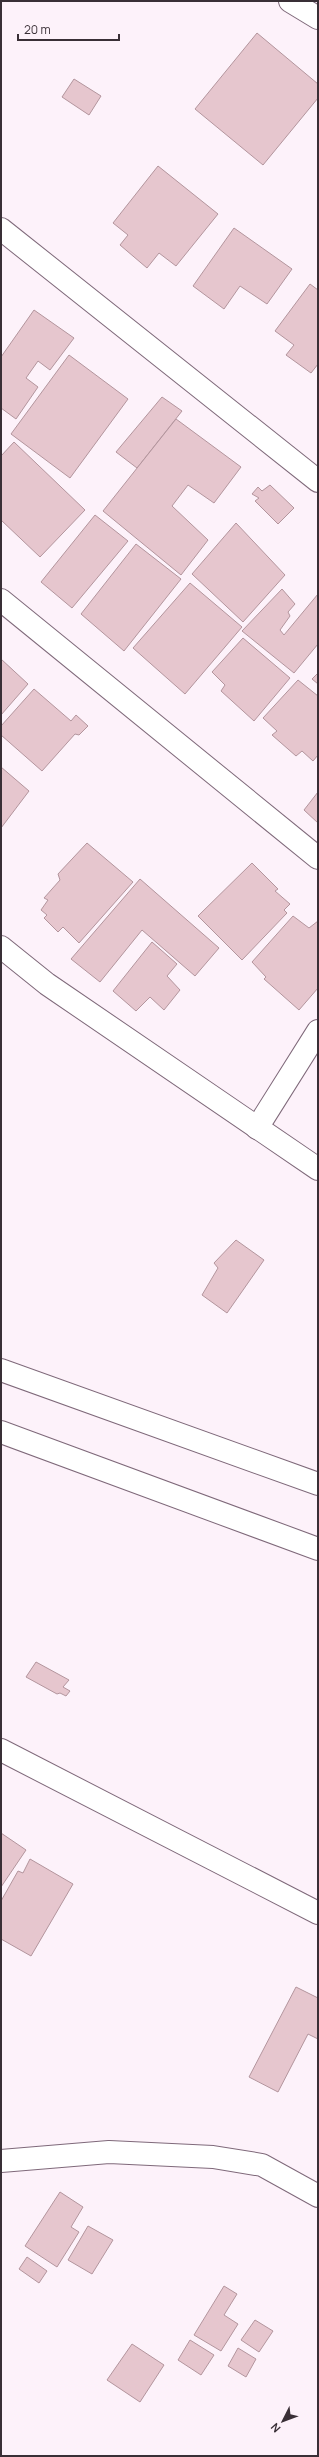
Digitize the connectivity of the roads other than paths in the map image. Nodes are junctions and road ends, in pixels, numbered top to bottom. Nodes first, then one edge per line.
1 (290, 1) edge
2 (318, 18) edge
3 (1, 229) edge
4 (318, 481) edge
5 (1, 600) edge
6 (318, 858) edge
7 (1, 947) edge
8 (318, 1031) edge
9 (258, 1128) junction
10 (318, 1169) edge
11 (1, 1370) edge
12 (1, 1432) edge
13 (318, 1484) edge
14 (318, 1549) edge
15 (1, 1750) edge
16 (318, 1913) edge
17 (1, 2161) edge
18 (318, 2196) edge

1 - 2 street
3 - 4 street
5 - 6 street
7 - 9 street
8 - 9 street
9 - 10 street
11 - 13 street
12 - 14 street
15 - 16 street
17 - 18 street

